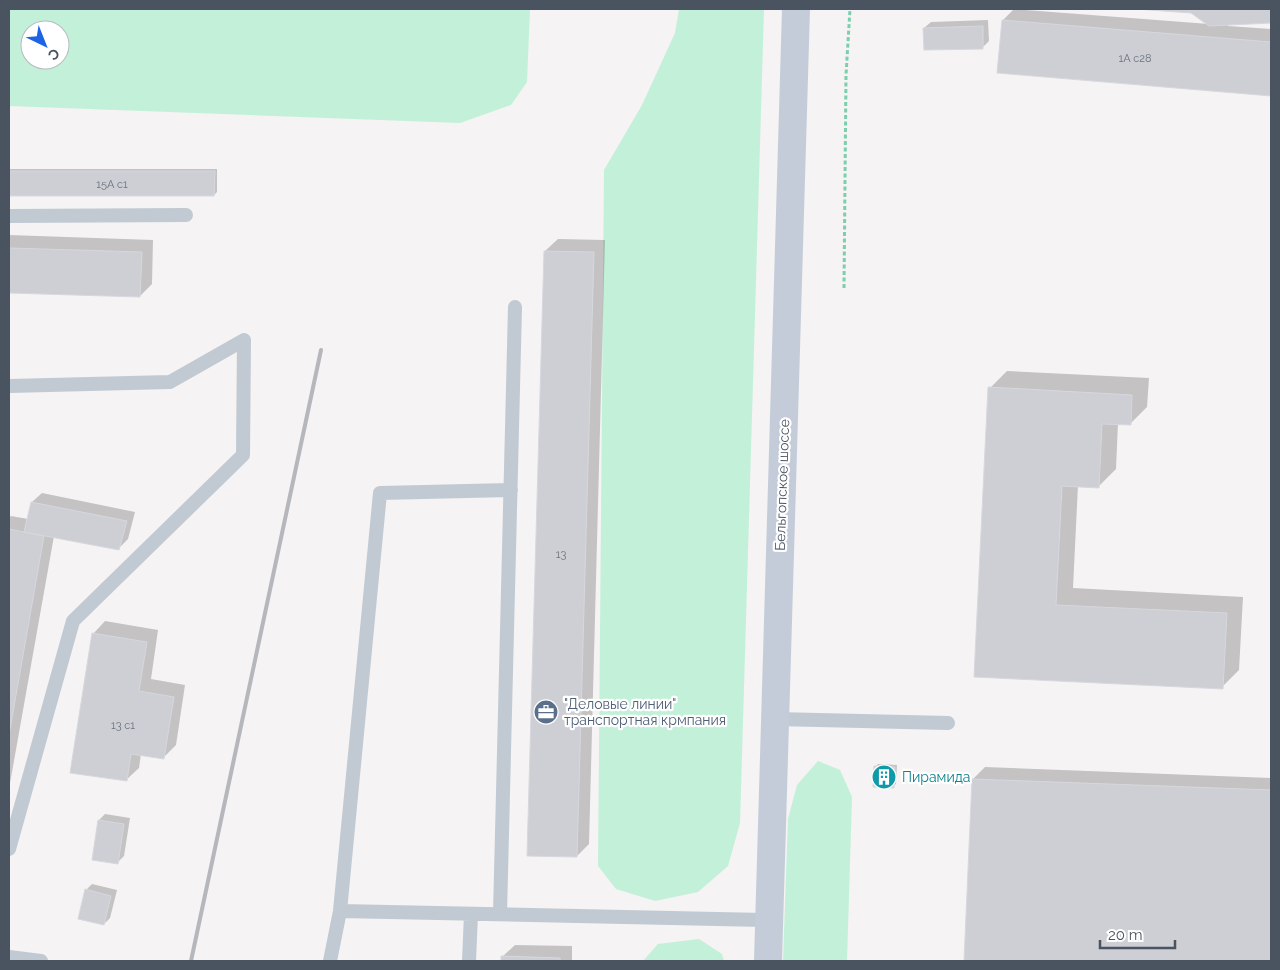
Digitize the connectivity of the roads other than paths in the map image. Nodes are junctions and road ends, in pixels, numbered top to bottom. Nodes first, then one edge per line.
1 (796, 9) edge
2 (186, 215) dead end
3 (9, 216) edge
4 (515, 307) dead end
5 (9, 386) edge
6 (511, 490) junction
7 (775, 719) junction
8 (948, 723) dead end
9 (9, 849) edge
10 (340, 911) junction
11 (471, 914) junction
12 (500, 914) junction
13 (769, 920) junction
14 (9, 957) edge
15 (41, 961) edge
16 (330, 961) edge
17 (468, 961) edge
18 (768, 961) edge

1 - 7 street, Бельгопское шоссе
2 - 3 lane
4 - 6 lane
5 - 9 lane
6 - 10 lane
6 - 12 lane
7 - 8 lane
7 - 13 street, Бельгопское шоссе
10 - 11 lane
10 - 16 lane
11 - 12 lane
11 - 17 lane
12 - 13 lane
13 - 18 street, Бельгопское шоссе
14 - 15 lane

